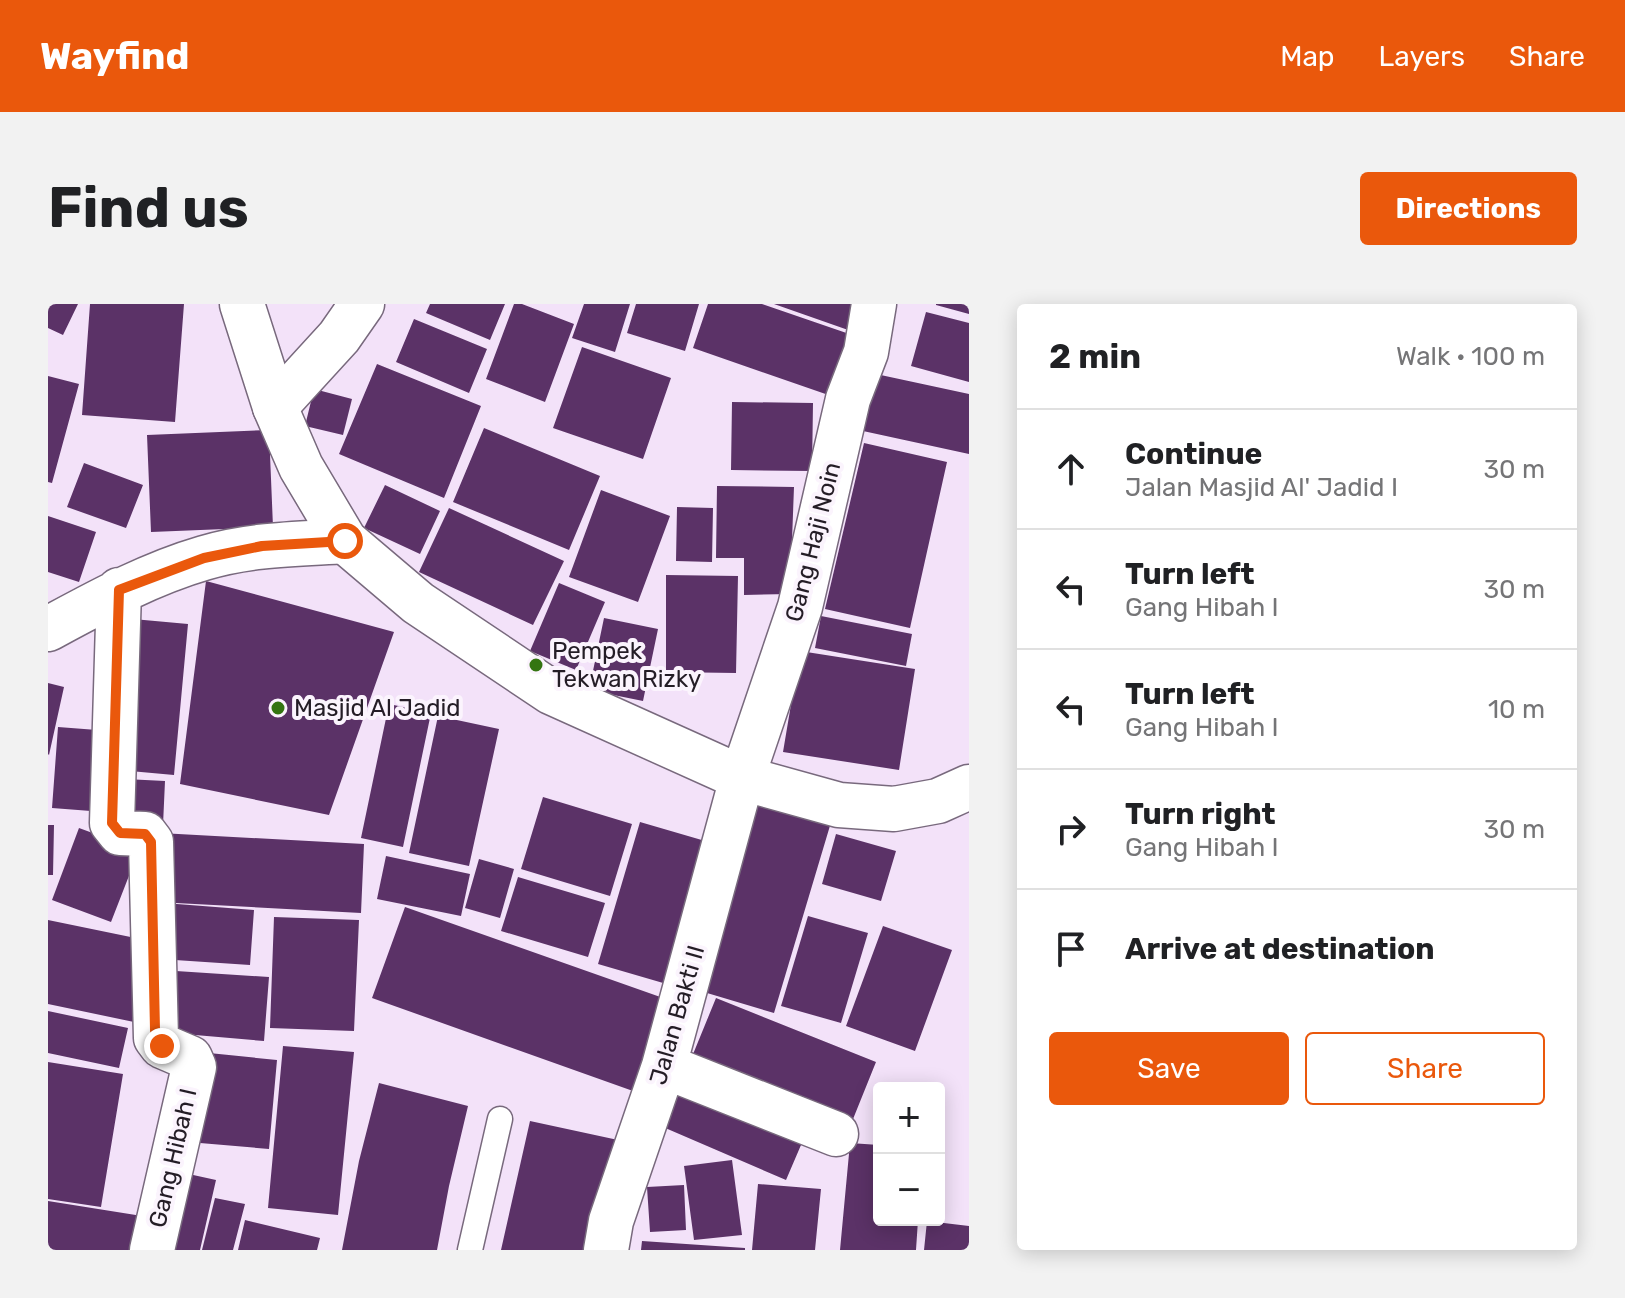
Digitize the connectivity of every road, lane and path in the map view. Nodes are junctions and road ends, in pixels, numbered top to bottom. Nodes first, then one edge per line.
1 (242, 304) edge
2 (362, 304) edge
3 (874, 304) edge
4 (275, 407) junction
5 (345, 541) junction
6 (119, 590) junction
7 (48, 629) edge
8 (742, 778) junction
9 (959, 802) edge
10 (664, 1066) junction
11 (500, 1119) dead end
12 (836, 1134) dead end
13 (152, 1250) edge
14 (470, 1250) edge
15 (606, 1250) edge

1 - 4 street
2 - 4 street
3 - 8 street, Gang Haji Noin
4 - 5 street
5 - 6 street
5 - 8 street
6 - 7 street
6 - 13 street, Gang Hibah I
8 - 9 street
8 - 10 street, Jalan Bakti II
10 - 12 street
10 - 15 street, Jalan Bakti II
11 - 14 lane

